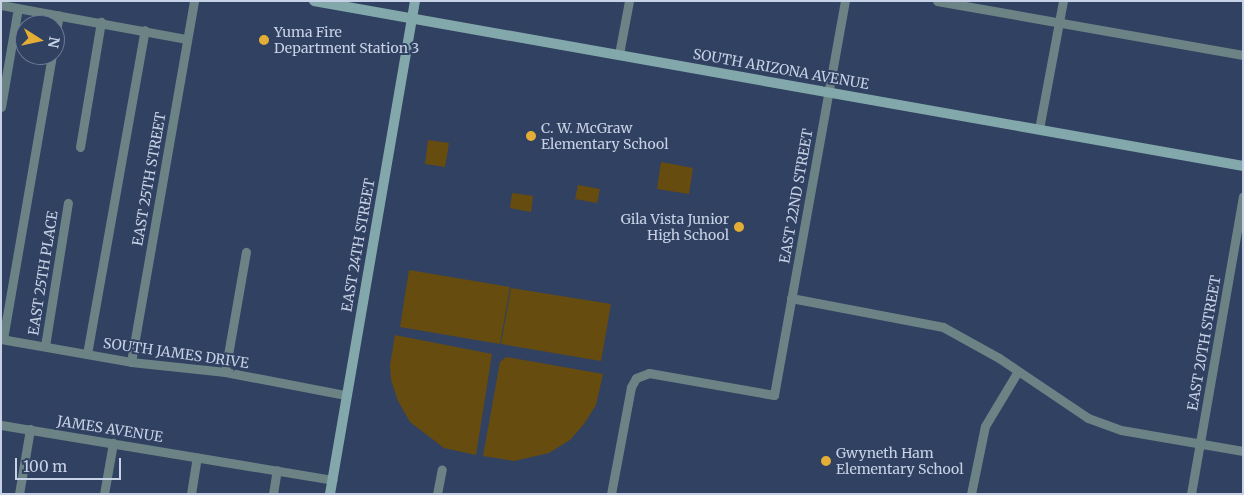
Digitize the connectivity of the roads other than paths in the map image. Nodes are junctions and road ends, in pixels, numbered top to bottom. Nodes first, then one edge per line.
1 (194, 1) edge
2 (314, 1) edge
3 (415, 1) edge
4 (629, 1) edge
5 (845, 1) edge
6 (937, 1) edge
7 (1063, 1) edge
8 (1, 4) edge
9 (18, 8) junction
10 (59, 14) joint
11 (412, 18) junction
12 (102, 22) junction
13 (1060, 23) junction
14 (145, 30) junction
15 (187, 39) junction
16 (619, 54) junction
17 (1243, 55) edge
18 (50, 65) edge
19 (829, 91) junction
20 (1, 107) edge
21 (1039, 129) junction
22 (80, 147) dead end
23 (1243, 166) edge
24 (1243, 197) edge
25 (68, 203) dead end
26 (246, 252) dead end
27 (792, 298) junction
28 (2, 339) edge
29 (45, 346) junction
30 (87, 354) junction
31 (131, 362) junction
32 (1018, 371) junction
33 (225, 372) junction
34 (346, 395) junction
35 (1, 425) edge
36 (30, 430) junction
37 (113, 443) junction
38 (1200, 443) junction
39 (1243, 451) edge
40 (197, 457) junction
41 (442, 469) dead end
42 (277, 470) junction
43 (332, 480) junction
44 (19, 494) edge
45 (104, 494) edge
46 (191, 494) edge
47 (273, 494) edge
48 (330, 494) edge
49 (437, 494) edge
50 (611, 494) edge
51 (971, 494) edge
52 (1191, 494) edge

1 - 15 street, EAST 25TH STREET
2 - 11 street, SOUTH ARIZONA AVENUE
3 - 11 street, EAST 24TH STREET
4 - 16 street
5 - 19 street, EAST 22ND STREET
6 - 13 street
7 - 13 street
8 - 9 street
9 - 10 street
9 - 20 street
10 - 12 street
11 - 16 street, SOUTH ARIZONA AVENUE
11 - 34 street, EAST 24TH STREET
12 - 14 street
12 - 22 street
13 - 17 street
13 - 21 street
14 - 15 street
14 - 30 street
15 - 31 street, EAST 25TH STREET
16 - 19 street, SOUTH ARIZONA AVENUE
18 - 28 street
19 - 21 street, SOUTH ARIZONA AVENUE
19 - 27 street, EAST 22ND STREET
21 - 23 street, SOUTH ARIZONA AVENUE
24 - 38 street, EAST 20TH STREET
25 - 29 street, EAST 25TH PLACE
26 - 33 street
27 - 32 street
27 - 50 street, EAST 22ND STREET
28 - 29 street, SOUTH JAMES DRIVE
29 - 30 street, SOUTH JAMES DRIVE
30 - 31 street, SOUTH JAMES DRIVE
31 - 33 street, SOUTH JAMES DRIVE
32 - 38 street
32 - 51 street
33 - 34 street, SOUTH JAMES DRIVE
34 - 43 street, EAST 24TH STREET
35 - 36 street, JAMES AVENUE
36 - 37 street, JAMES AVENUE
36 - 44 street
37 - 40 street, JAMES AVENUE
37 - 45 street
38 - 39 street
38 - 52 street, EAST 20TH STREET
40 - 42 street, JAMES AVENUE
40 - 46 street
41 - 49 street
42 - 43 street, JAMES AVENUE
42 - 47 street
43 - 48 street, EAST 24TH STREET

